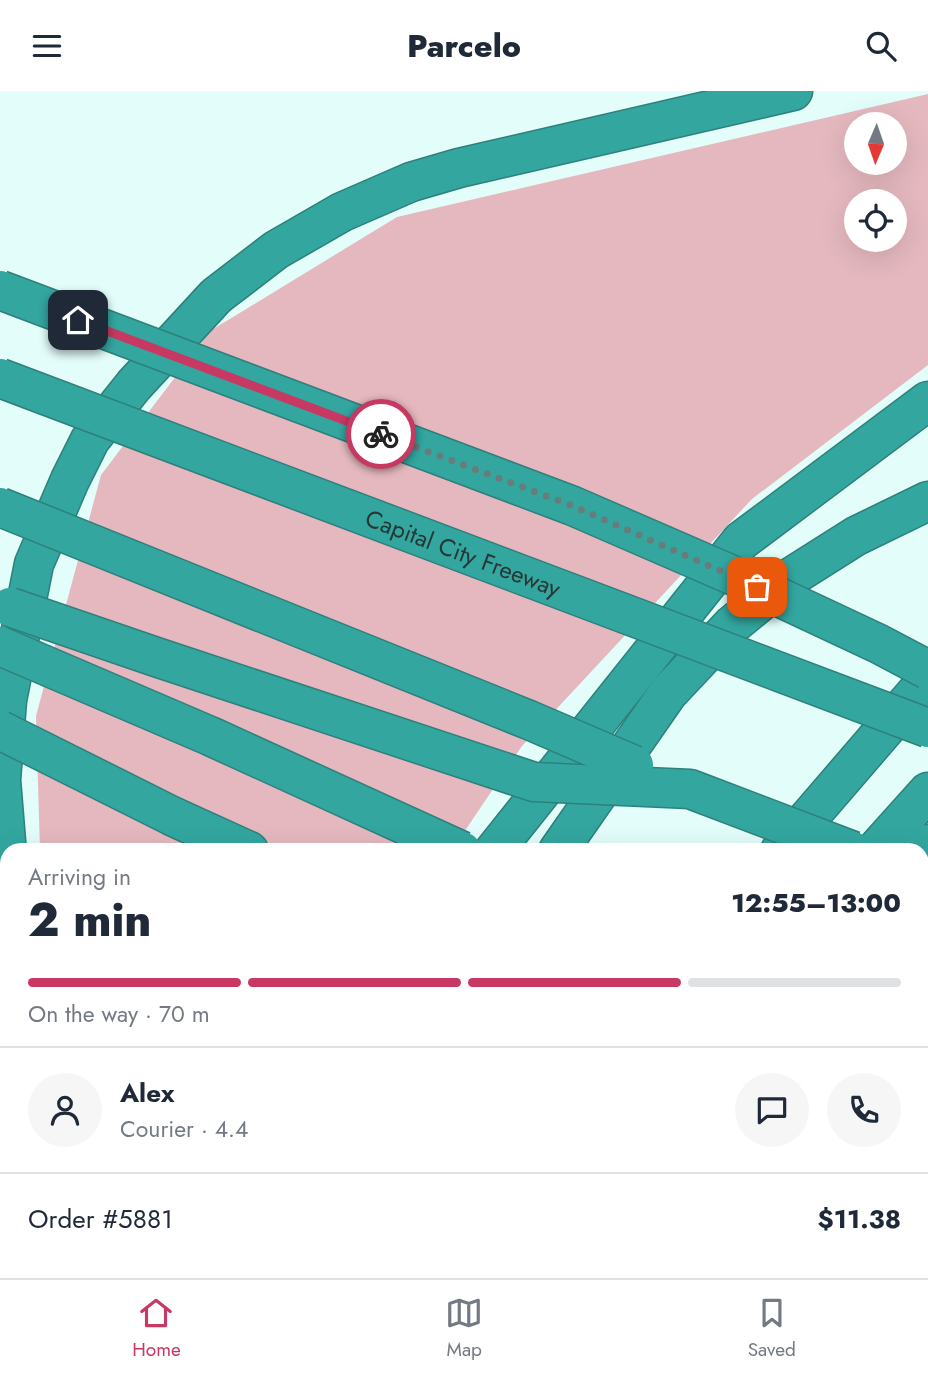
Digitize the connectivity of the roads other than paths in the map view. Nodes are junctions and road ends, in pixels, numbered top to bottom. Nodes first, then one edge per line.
1 (793, 91) edge
2 (0, 290) edge
3 (0, 378) edge
4 (928, 401) edge
5 (928, 501) edge
6 (0, 507) edge
7 (0, 603) edge
8 (0, 646) edge
9 (928, 670) edge
10 (928, 679) edge
11 (928, 728) edge
12 (0, 730) edge
13 (690, 789) junction
14 (928, 792) edge
15 (6, 843) edge
16 (231, 843) edge
17 (444, 843) edge
18 (500, 843) edge
19 (564, 843) edge
20 (787, 843) edge
21 (832, 843) edge
22 (882, 843) edge

1 - 15 highway
2 - 9 highway, bridge
3 - 11 highway, Capital City Freeway, bridge
4 - 18 highway
5 - 19 highway
6 - 13 highway, bridge
7 - 13 highway, bridge
8 - 17 highway, bridge
10 - 20 highway
12 - 16 highway, bridge
13 - 21 highway, bridge
14 - 22 highway

